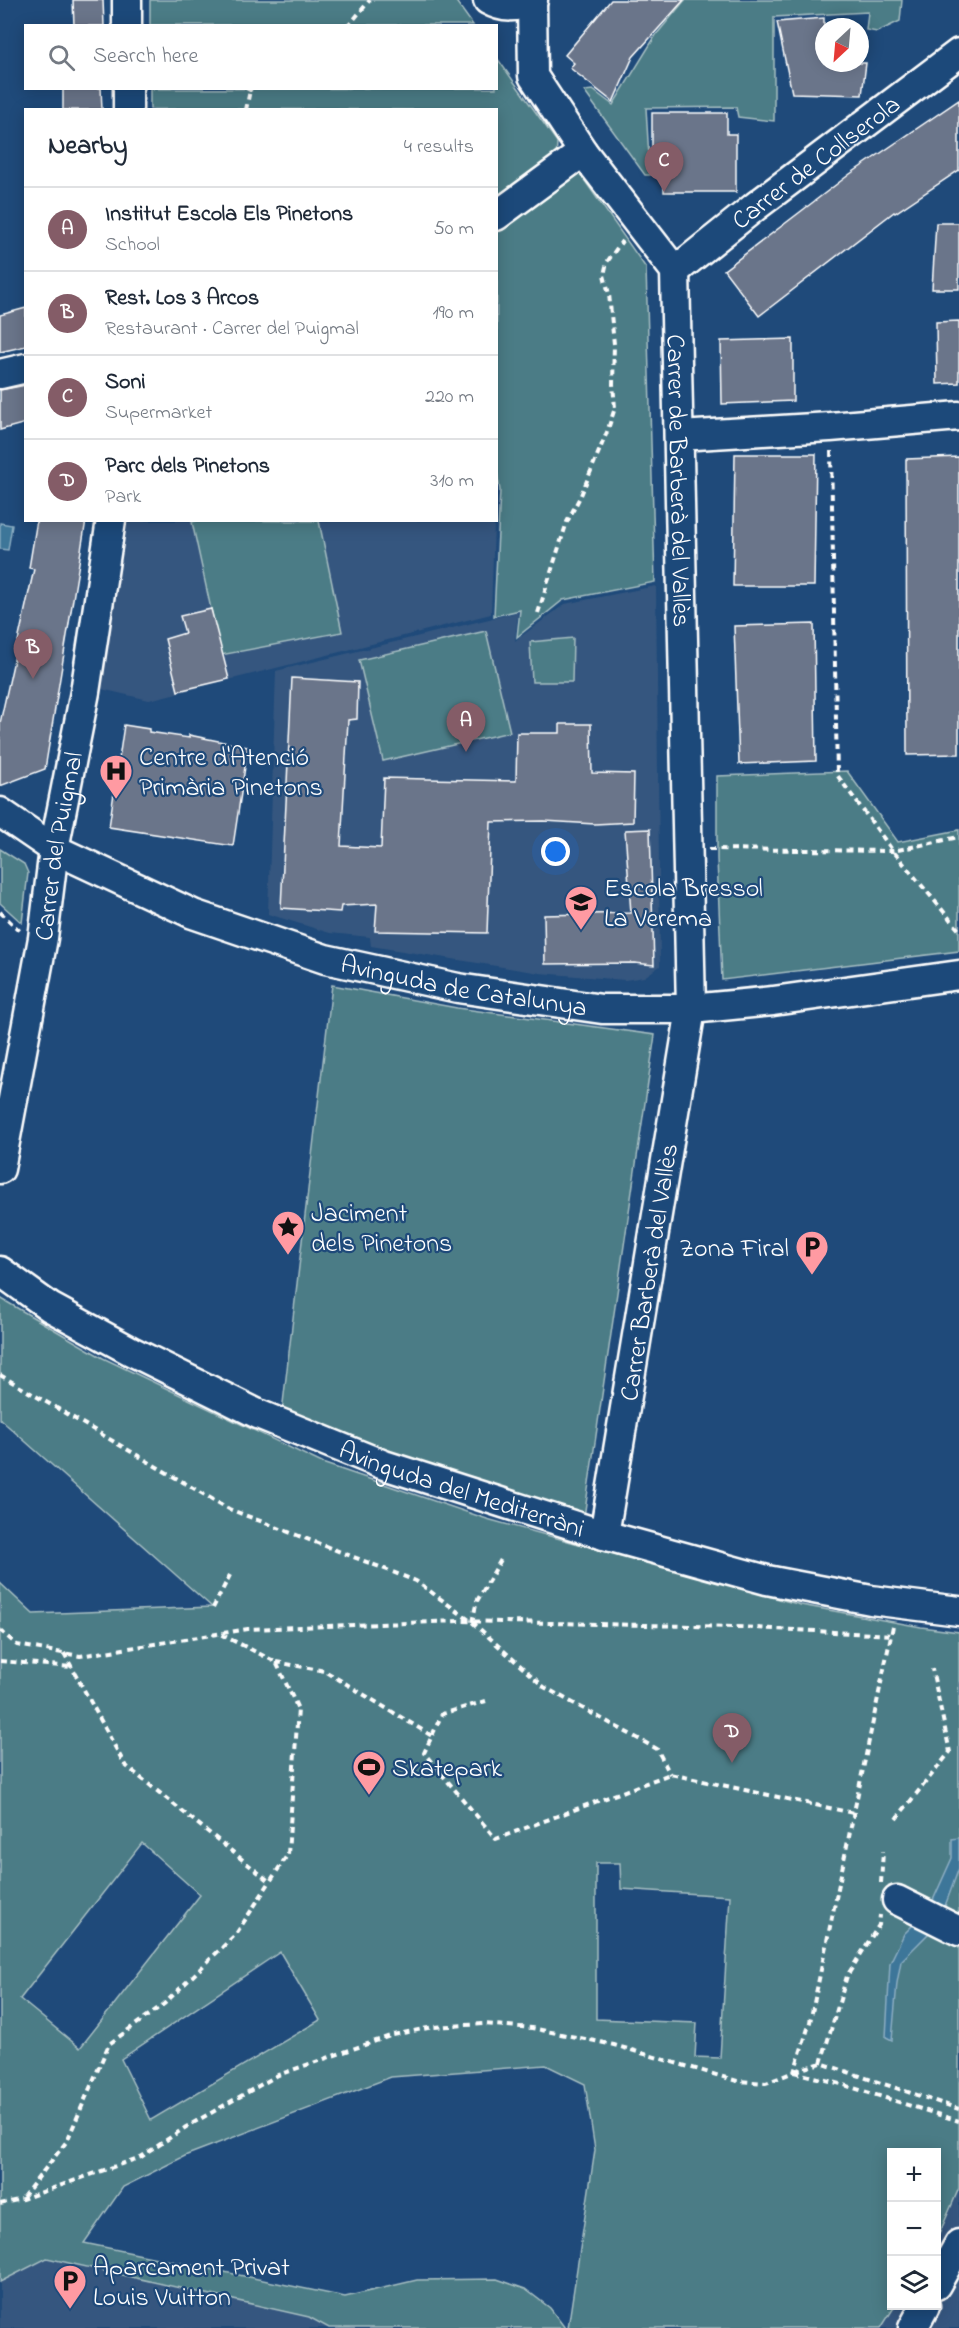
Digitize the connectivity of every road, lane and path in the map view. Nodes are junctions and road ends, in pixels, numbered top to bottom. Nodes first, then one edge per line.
1 (127, 0) edge
2 (370, 0) edge
3 (488, 0) edge
4 (533, 0) edge
5 (127, 24) edge
6 (350, 24) edge
7 (959, 53) edge
8 (128, 90) edge
9 (249, 90) edge
10 (128, 108) edge
11 (246, 108) edge
12 (583, 152) junction
13 (498, 215) edge
14 (642, 227) junction
15 (675, 271) junction
16 (24, 368) edge
17 (0, 374) edge
18 (959, 416) edge
19 (831, 427) junction
20 (679, 435) junction
21 (111, 522) edge
22 (538, 613) dead end
23 (0, 812) edge
24 (959, 837) edge
25 (54, 849) junction
26 (687, 849) junction
27 (893, 851) junction
28 (959, 930) edge
29 (959, 975) edge
30 (691, 1009) junction
31 (0, 1169) edge
32 (0, 1271) edge
33 (0, 1375) edge
34 (604, 1535) junction
35 (503, 1556) dead end
36 (230, 1575) dead end
37 (213, 1608) dead end
38 (959, 1611) edge
39 (472, 1622) junction
40 (0, 1630) edge
41 (219, 1634) junction
42 (64, 1653) junction
43 (0, 1661) edge
44 (276, 1662) junction
45 (72, 1667) junction
46 (932, 1668) dead end
47 (486, 1701) dead end
48 (432, 1736) junction
49 (670, 1774) junction
50 (853, 1813) junction
51 (896, 1819) dead end
52 (883, 1851) dead end
53 (270, 1882) junction
54 (886, 1899) junction
55 (959, 1931) edge
56 (821, 2063) junction
57 (794, 2072) junction
58 (959, 2109) edge
59 (959, 2121) edge
60 (22, 2199) junction
61 (0, 2204) edge
62 (959, 2244) edge
63 (941, 2276) edge
64 (923, 2310) edge
65 (913, 2328) edge

1 - 5 street
2 - 6 path
3 - 4 street
4 - 12 street
7 - 15 street, Carrer de Collserola
8 - 10 street
9 - 11 path
12 - 13 street
12 - 14 street
14 - 15 street
14 - 22 path
15 - 20 street, Carrer de Barberà del Vallès
16 - 17 street
18 - 19 street
19 - 20 street
19 - 27 path
20 - 26 street, Carrer de Barberà del Vallès
21 - 25 street, Carrer del Puigmal
23 - 25 street, Avinguda de Catalunya
24 - 27 path
25 - 30 street, Avinguda de Catalunya
25 - 31 street, Carrer del Puigmal
26 - 27 path
26 - 30 street, Carrer de Barberà del Vallès
27 - 28 path
29 - 30 street, Avinguda de Catalunya
30 - 34 street, Carrer Barberà del Vallès
32 - 34 street, Avinguda del Mediterràni
33 - 39 path
34 - 38 street, Avinguda del Mediterràni
35 - 39 path
36 - 37 path
39 - 41 path
39 - 49 path
39 - 50 path
40 - 42 path
41 - 42 path
41 - 44 path
42 - 45 path
43 - 45 path
44 - 48 path
44 - 53 path
45 - 53 path
46 - 51 path
47 - 48 path
48 - 49 path
49 - 50 path
50 - 57 path
52 - 54 path
53 - 60 path
54 - 55 street
54 - 56 path
56 - 57 path
56 - 58 path
57 - 59 path
57 - 60 path
60 - 61 path
62 - 63 street
64 - 65 street

